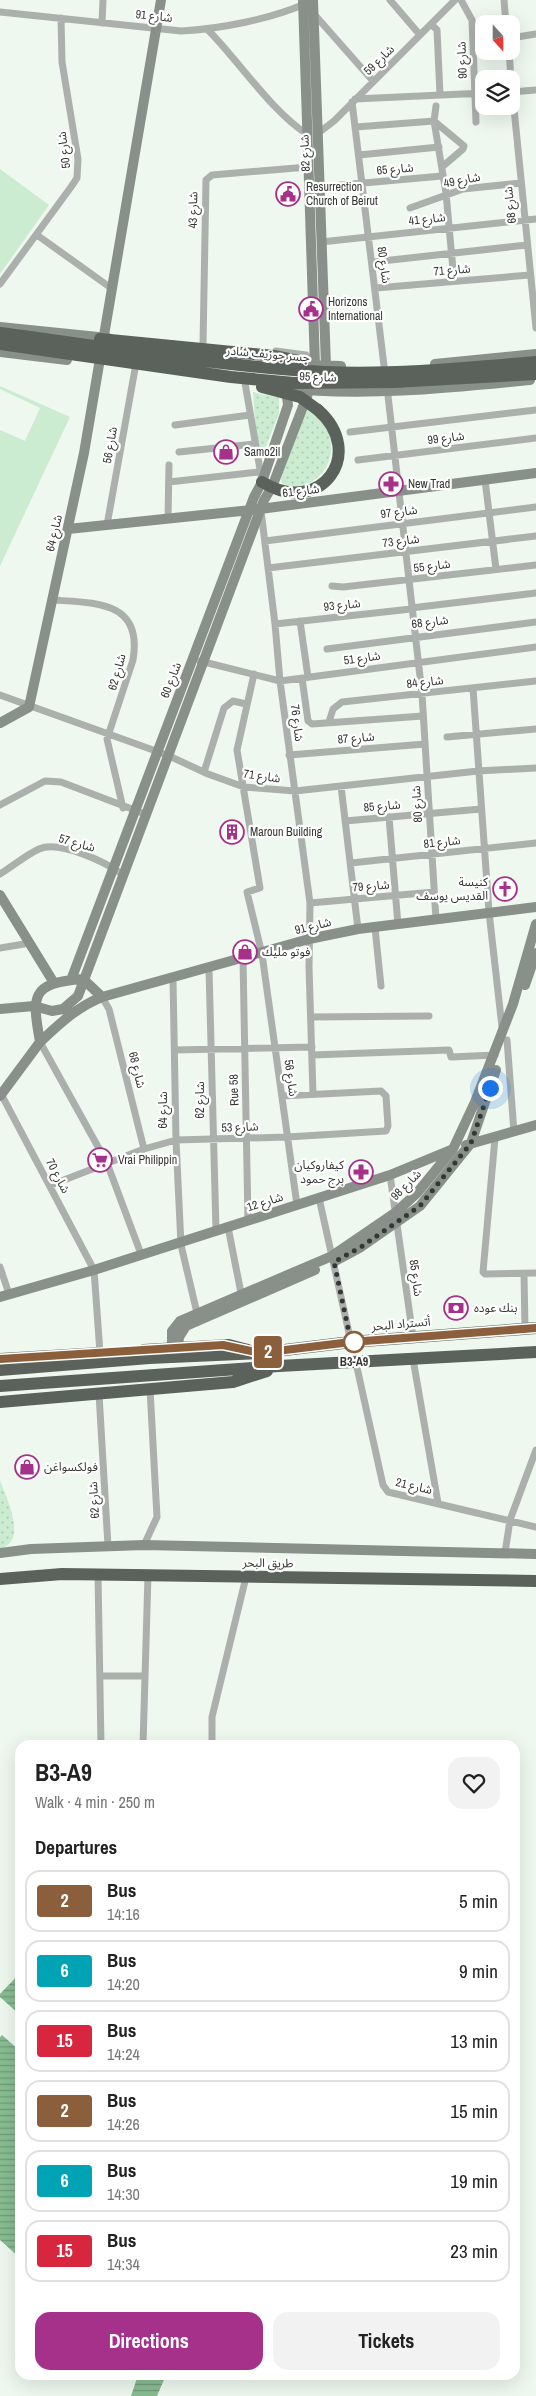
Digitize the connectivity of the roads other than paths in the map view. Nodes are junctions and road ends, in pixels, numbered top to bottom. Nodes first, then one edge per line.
1 (103, 0) edge
2 (162, 0) edge
3 (390, 0) edge
4 (455, 0) edge
5 (461, 0) edge
6 (504, 0) edge
7 (309, 1) edge
8 (0, 12) edge
9 (312, 13) junction
10 (505, 15) edge
11 (61, 18) junction
12 (102, 23) junction
13 (431, 24) junction
14 (156, 30) junction
15 (208, 30) junction
16 (536, 34) edge
17 (420, 35) junction
18 (520, 37) edge
19 (373, 81) junction
20 (536, 90) edge
21 (520, 91) edge
22 (474, 93) junction
23 (440, 95) junction
24 (354, 100) junction
25 (436, 106) dead end
26 (514, 115) edge
27 (434, 121) junction
28 (476, 122) dead end
29 (356, 127) junction
30 (312, 134) junction
31 (440, 147) junction
32 (360, 155) junction
33 (308, 167) junction
34 (442, 167) junction
35 (442, 176) junction
36 (363, 183) junction
37 (521, 183) junction
38 (319, 187) junction
39 (446, 193) junction
40 (410, 208) dead end
41 (536, 219) edge
42 (525, 221) junction
43 (448, 228) junction
44 (37, 235) junction
45 (369, 236) junction
46 (321, 242) junction
47 (527, 245) junction
48 (450, 253) junction
49 (533, 257) edge
50 (373, 262) junction
51 (533, 279) edge
52 (454, 281) junction
53 (0, 284) edge
54 (111, 288) junction
55 (376, 288) junction
56 (319, 324) junction
57 (0, 327) edge
58 (536, 328) edge
59 (0, 333) edge
60 (103, 335) junction
61 (68, 342) junction
62 (0, 344) edge
63 (203, 345) junction
64 (0, 352) edge
65 (536, 354) edge
66 (536, 362) edge
67 (100, 364) junction
68 (314, 364) junction
69 (385, 368) junction
70 (135, 369) junction
71 (536, 374) edge
72 (231, 377) junction
73 (536, 380) edge
74 (245, 383) junction
75 (286, 388) junction
76 (309, 391) junction
77 (388, 391) junction
78 (536, 410) edge
79 (250, 415) junction
80 (175, 425) dead end
81 (392, 428) junction
82 (350, 432) dead end
83 (536, 438) edge
84 (254, 444) junction
85 (179, 452) dead end
86 (395, 456) junction
87 (358, 460) dead end
88 (169, 465) dead end
89 (536, 473) edge
90 (264, 480) junction
91 (485, 480) junction
92 (169, 482) junction
93 (399, 492) junction
94 (536, 507) edge
95 (260, 509) junction
96 (249, 510) junction
97 (489, 512) junction
98 (168, 519) junction
99 (402, 523) junction
100 (107, 526) junction
101 (68, 529) junction
102 (536, 536) edge
103 (265, 541) junction
104 (493, 541) junction
105 (406, 551) junction
106 (536, 565) edge
107 (268, 568) junction
108 (496, 569) junction
109 (408, 580) junction
110 (332, 586) dead end
111 (536, 593) edge
112 (53, 600) junction
113 (411, 608) junction
114 (300, 621) junction
115 (536, 622) edge
116 (275, 624) junction
117 (415, 636) junction
118 (536, 646) edge
119 (327, 649) dead end
120 (198, 660) junction
121 (418, 662) junction
122 (254, 674) junction
123 (305, 678) junction
124 (280, 681) junction
125 (536, 681) edge
126 (473, 688) junction
127 (422, 694) junction
128 (0, 695) edge
129 (246, 704) junction
130 (30, 707) junction
131 (423, 716) junction
132 (329, 722) junction
133 (0, 723) edge
134 (536, 729) edge
135 (108, 734) junction
136 (476, 734) junction
137 (447, 737) dead end
138 (425, 744) junction
139 (162, 753) junction
140 (290, 755) junction
141 (536, 768) edge
142 (478, 771) junction
143 (204, 772) junction
144 (427, 777) junction
145 (244, 786) junction
146 (341, 786) junction
147 (294, 791) junction
148 (0, 805) edge
149 (122, 808) junction
150 (481, 809) junction
151 (140, 813) junction
152 (429, 814) junction
153 (389, 817) junction
154 (345, 821) junction
155 (536, 844) edge
156 (484, 849) junction
157 (432, 854) junction
158 (392, 859) junction
159 (351, 862) junction
160 (118, 871) junction
161 (0, 874) edge
162 (434, 892) junction
163 (0, 895) edge
164 (395, 895) junction
165 (355, 899) junction
166 (310, 903) junction
167 (536, 907) edge
168 (489, 912) junction
169 (436, 919) junction
170 (536, 924) edge
171 (398, 925) junction
172 (375, 928) junction
173 (358, 929) junction
174 (310, 939) junction
175 (30, 943) junction
176 (0, 948) edge
177 (536, 953) edge
178 (262, 954) junction
179 (243, 959) junction
180 (209, 969) junction
181 (83, 979) junction
182 (173, 979) junction
183 (72, 980) junction
184 (54, 983) junction
185 (381, 986) dead end
186 (102, 997) junction
187 (34, 1006) junction
188 (0, 1009) edge
189 (429, 1016) dead end
190 (311, 1017) junction
191 (1, 1018) edge
192 (503, 1030) junction
193 (507, 1040) junction
194 (40, 1042) junction
195 (244, 1048) junction
196 (275, 1048) junction
197 (212, 1049) junction
198 (175, 1050) junction
199 (312, 1051) junction
200 (495, 1055) junction
201 (313, 1094) junction
202 (1, 1095) edge
203 (282, 1096) junction
204 (536, 1125) edge
205 (514, 1132) junction
206 (288, 1137) junction
207 (494, 1138) junction
208 (247, 1139) junction
209 (176, 1140) junction
210 (212, 1140) junction
211 (471, 1143) junction
212 (144, 1149) junction
213 (453, 1149) junction
214 (107, 1163) junction
215 (390, 1175) junction
216 (50, 1185) junction
217 (319, 1198) junction
218 (297, 1205) junction
219 (396, 1217) junction
220 (248, 1221) junction
221 (228, 1227) junction
222 (216, 1230) junction
223 (181, 1241) junction
224 (141, 1254) junction
225 (333, 1259) junction
226 (0, 1267) edge
227 (94, 1270) junction
228 (536, 1273) edge
229 (524, 1274) junction
230 (241, 1293) junction
231 (4, 1295) edge
232 (213, 1309) junction
233 (196, 1313) junction
234 (531, 1328) edge
235 (413, 1337) junction
236 (351, 1342) junction
237 (175, 1348) junction
238 (536, 1352) edge
239 (260, 1353) junction
240 (100, 1354) junction
241 (0, 1359) edge
242 (413, 1359) junction
243 (356, 1363) junction
244 (279, 1366) junction
245 (0, 1370) edge
246 (0, 1386) edge
247 (150, 1389) junction
248 (99, 1394) junction
249 (0, 1402) edge
250 (536, 1450) edge
251 (438, 1503) junction
252 (510, 1520) junction
253 (536, 1527) edge
254 (144, 1545) junction
255 (108, 1546) junction
256 (0, 1553) edge
257 (504, 1554) junction
258 (536, 1554) edge
259 (98, 1575) junction
260 (148, 1576) junction
261 (246, 1577) junction
262 (0, 1579) edge
263 (536, 1581) edge
264 (101, 1676) junction
265 (145, 1676) junction
266 (101, 1740) edge
267 (143, 1740) edge
268 (212, 1740) edge

1 - 12 street
2 - 14 street, شارع 64
3 - 17 street
4 - 13 street, شارع 59
5 - 22 street, شارع 90
6 - 10 street
7 - 9 street, شارع 82
7 - 15 street, شارع 91
7 - 30 street, شارع 82
8 - 11 street, شارع 91
9 - 19 street
9 - 30 street, شارع 82
11 - 12 street, شارع 91
11 - 44 street, شارع 50
12 - 14 street, شارع 91
13 - 17 street, شارع 59
13 - 23 street
14 - 15 street, شارع 91
14 - 54 street, شارع 64
15 - 30 street
16 - 18 street
17 - 19 street, شارع 59
19 - 24 street, شارع 59
20 - 21 street
22 - 23 street
22 - 28 street, شارع 90
23 - 24 street
24 - 29 street, شارع 80
24 - 30 street, شارع 59
25 - 27 street
26 - 37 street, شارع 68
27 - 29 street
27 - 31 street
27 - 34 street
29 - 32 street, شارع 80
30 - 33 street, شارع 82
30 - 38 street, شارع 82
31 - 32 street
31 - 34 street
32 - 36 street, شارع 80
33 - 56 street, شارع 82
33 - 63 street, شارع 43
34 - 35 street
35 - 36 street, شارع 65
35 - 39 street
36 - 38 street, شارع 65
36 - 45 street, شارع 80
37 - 39 street, شارع 49
37 - 42 street, شارع 68
38 - 46 street, شارع 82
39 - 40 street, شارع 49
39 - 43 street
41 - 42 street, شارع 41
42 - 43 street, شارع 41
42 - 47 street, شارع 68
43 - 45 street, شارع 41
43 - 48 street
44 - 53 street, شارع 50
44 - 54 street
45 - 46 street, شارع 41
45 - 50 street, شارع 80
46 - 56 street, شارع 82
47 - 48 street
47 - 49 street, شارع 68
48 - 50 street
48 - 52 street
49 - 51 street, شارع 68
50 - 55 street, شارع 80
51 - 52 street, شارع 71
51 - 58 street, شارع 68
52 - 55 street, شارع 71
54 - 60 street, شارع 64
55 - 69 street, شارع 80
56 - 68 street, شارع 82
57 - 60 street
59 - 61 highway, جسر جوزيف شادر, bridge
60 - 63 street
60 - 67 street, شارع 64
60 - 68 street
61 - 66 highway, جسر جوزيف شادر, bridge
61 - 68 highway, bridge
62 - 72 highway, جسر جوزيف شادر, bridge
63 - 68 street
64 - 67 street, شارع 95
65 - 69 street
67 - 70 street, شارع 95
67 - 101 street, شارع 64
68 - 69 street
69 - 77 street, شارع 80
70 - 74 street, شارع 95
70 - 100 street, شارع 56
71 - 72 highway, جسر جوزيف شادر, bridge
72 - 90 highway, bridge
73 - 77 street, شارع 95
74 - 75 street, شارع 95
74 - 79 street
75 - 76 street, شارع 95
75 - 90 street, شارع 60
76 - 77 street, شارع 95
76 - 90 street, شارع 60
77 - 81 street, شارع 80
78 - 81 street
79 - 80 street
79 - 84 street
81 - 82 street
81 - 86 street, شارع 80
83 - 86 street, شارع 99
84 - 85 street
84 - 90 street
86 - 87 street, شارع 99
86 - 93 street, شارع 80
88 - 92 street
89 - 91 street, شارع 61
90 - 92 street
90 - 95 street, شارع 60
90 - 96 street, شارع 60
91 - 93 street, شارع 61
91 - 97 street
92 - 98 street
93 - 95 street, شارع 61
93 - 99 street, شارع 80
94 - 97 street, شارع 97
95 - 96 street, شارع 61
95 - 103 street, شارع 76
95 - 120 street, شارع 60
96 - 98 street, شارع 61
96 - 120 street, شارع 60
97 - 99 street, شارع 97
97 - 104 street
98 - 100 street, شارع 61
99 - 103 street, شارع 97
99 - 105 street, شارع 80
100 - 101 street, شارع 61
101 - 112 street, شارع 64
102 - 104 street, شارع 73
103 - 107 street, شارع 76
104 - 105 street, شارع 73
104 - 108 street
105 - 107 street, شارع 73
105 - 109 street, شارع 80
106 - 108 street, شارع 55
107 - 116 street, شارع 76
108 - 109 street, شارع 55
109 - 110 street, شارع 55
109 - 113 street, شارع 80
111 - 113 street, شارع 93
112 - 130 street, شارع 64
112 - 135 street, شارع 62
113 - 114 street, شارع 93
113 - 117 street, شارع 80
114 - 116 street, شارع 93
114 - 123 street
115 - 117 street, شارع 68
116 - 124 street, شارع 76
117 - 119 street, شارع 68
117 - 121 street, شارع 80
118 - 121 street, شارع 51
120 - 122 street, شارع 51
120 - 139 street, شارع 60
121 - 123 street, شارع 51
121 - 127 street, شارع 80
122 - 124 street, شارع 51
122 - 129 street
123 - 124 street, شارع 51
123 - 132 street
124 - 140 street, شارع 76
125 - 126 street, شارع 84
126 - 127 street, شارع 84
126 - 136 street
127 - 131 street, شارع 80
127 - 132 street, شارع 84
128 - 130 street, شارع 71
129 - 143 street
129 - 145 street
130 - 133 street
130 - 135 street, شارع 71
131 - 132 street
131 - 138 street, شارع 80
134 - 136 street
135 - 139 street, شارع 71
135 - 149 street, شارع 62
136 - 137 street
136 - 142 street
138 - 140 street, شارع 87
138 - 144 street, شارع 80
139 - 143 street, شارع 71
139 - 151 street, شارع 60
140 - 147 street, شارع 76
141 - 142 street, شارع 71
142 - 144 street, شارع 71
142 - 150 street
143 - 145 street, شارع 71
144 - 146 street, شارع 71
144 - 152 street, شارع 80
145 - 147 street, شارع 71
145 - 178 street, شارع 56
146 - 147 street, شارع 71
146 - 154 street
147 - 166 street, شارع 76
148 - 149 street
149 - 151 street
150 - 152 street, شارع 85
150 - 156 street
151 - 160 street, شارع 60
152 - 153 street, شارع 85
152 - 157 street, شارع 80
153 - 154 street, شارع 85
153 - 158 street
154 - 159 street
155 - 156 street, شارع 81
156 - 157 street, شارع 81
156 - 168 street
157 - 158 street, شارع 81
157 - 162 street, شارع 80
158 - 159 street, شارع 81
158 - 164 street
159 - 165 street
160 - 161 street, شارع 57
160 - 181 street, شارع 60
160 - 183 street, شارع 60
162 - 164 street, شارع 79
162 - 169 street, شارع 80
163 - 175 street
164 - 165 street, شارع 79
164 - 171 street
165 - 166 street, شارع 79
165 - 173 street
166 - 174 street, شارع 76
167 - 168 street, شارع 91
168 - 169 street, شارع 91
168 - 192 street
169 - 171 street, شارع 91
170 - 192 street, شارع 98
171 - 172 street, شارع 91
172 - 173 street, شارع 91
172 - 185 street
173 - 174 street, شارع 91
174 - 178 street, شارع 91
174 - 190 street, شارع 76
175 - 176 street
175 - 184 street
177 - 193 street, شارع 98
178 - 179 street, شارع 91
178 - 196 street, شارع 56
179 - 180 street, شارع 91
179 - 195 street, Rue 58
180 - 182 street, شارع 91
180 - 197 street, شارع 62
181 - 183 street
181 - 186 street
181 - 187 street, شارع 60
182 - 186 street, شارع 91
182 - 198 street, شارع 64
183 - 184 street
184 - 187 street
186 - 194 street, شارع 91
186 - 212 street, شارع 68
187 - 188 street, شارع 60
187 - 194 street
188 - 191 street
189 - 190 street
190 - 199 street, شارع 76
192 - 200 street, شارع 98
193 - 205 street
193 - 211 street, شارع 98
194 - 202 street, شارع 91
194 - 214 street
195 - 196 street
195 - 197 street
195 - 208 street, Rue 58
196 - 199 street
196 - 203 street, شارع 56
197 - 198 street
197 - 210 street, شارع 62
198 - 209 street, شارع 64
199 - 200 street
199 - 201 street, شارع 76
200 - 213 street, شارع 98
201 - 203 street
201 - 206 street, شارع 53
202 - 216 street, شارع 70
203 - 206 street, شارع 56
204 - 205 street, شارع 12
205 - 207 street, شارع 12
206 - 208 street, شارع 53
206 - 218 street, شارع 56
207 - 211 street, شارع 12
207 - 229 street
208 - 210 street, شارع 53
208 - 220 street, Rue 58
209 - 210 street, شارع 53
209 - 212 street, شارع 53
209 - 223 street, شارع 64
210 - 222 street, شارع 62
211 - 213 street, شارع 12
211 - 219 street, شارع 98
212 - 214 street, شارع 53
213 - 215 street, شارع 12
213 - 219 street, شارع 98
214 - 216 street, شارع 53
214 - 224 street
215 - 217 street, شارع 12
215 - 219 street
216 - 227 street, شارع 70
217 - 218 street, شارع 12
217 - 225 street
218 - 220 street, شارع 12
219 - 225 street, شارع 98
219 - 235 street, شارع 85
220 - 221 street, شارع 12
221 - 222 street, شارع 12
221 - 230 street
222 - 223 street, شارع 12
223 - 224 street, شارع 12
223 - 233 street, شارع 64
224 - 227 street, شارع 12
225 - 230 street, شارع 98
225 - 232 street, شارع 98
225 - 236 street
226 - 231 street
227 - 231 street, شارع 12
227 - 240 street
228 - 229 street
229 - 234 street
230 - 232 street, شارع 98
232 - 233 street, شارع 98
232 - 237 street, شارع 98
233 - 237 street, شارع 98
234 - 235 highway, أتستراد البحر
235 - 236 highway, أتستراد البحر
236 - 239 highway, أتستراد البحر
237 - 239 highway
237 - 240 highway
238 - 242 highway
239 - 245 highway, أتستراد البحر
240 - 241 highway
242 - 243 highway
242 - 251 street
243 - 244 highway
243 - 251 street, شارع 21
244 - 246 highway
244 - 247 highway
247 - 248 highway
247 - 254 street
248 - 249 highway
248 - 255 street, شارع 62
250 - 252 street
251 - 252 street, شارع 21
252 - 253 street, شارع 21
252 - 257 street
254 - 255 street
254 - 257 street
255 - 256 street
257 - 258 street
259 - 260 highway, طريق البحر
259 - 262 highway, طريق البحر
259 - 264 street
260 - 261 highway, طريق البحر
260 - 265 street
261 - 263 highway, طريق البحر
261 - 268 street
264 - 265 street
264 - 266 street
265 - 267 street

